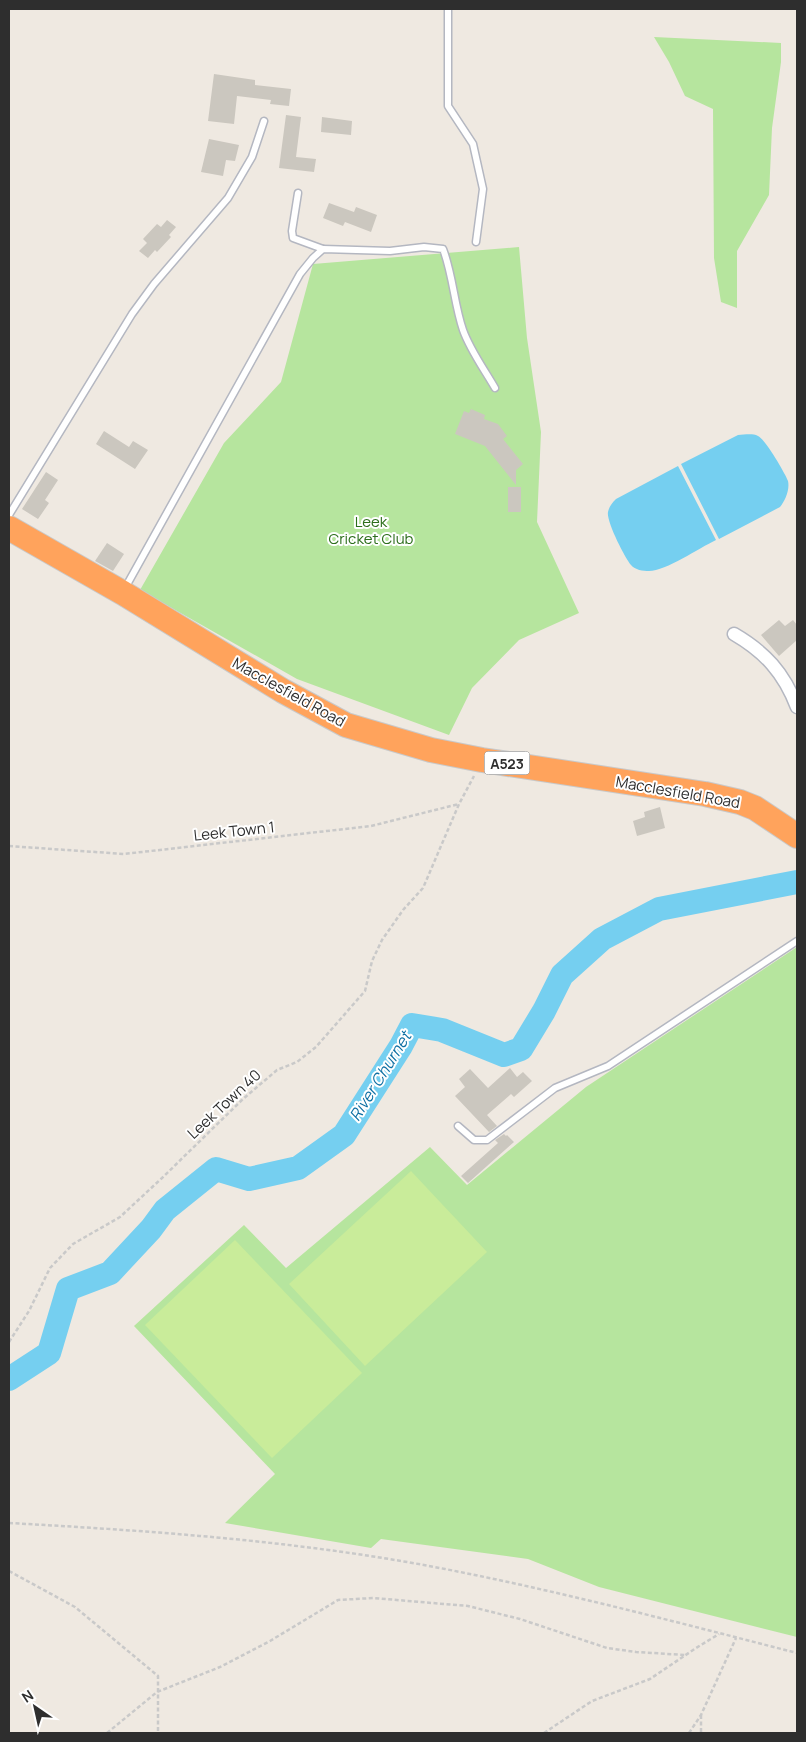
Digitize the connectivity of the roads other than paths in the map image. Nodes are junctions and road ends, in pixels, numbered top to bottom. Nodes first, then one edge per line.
1 (448, 9) edge
2 (264, 121) dead end
3 (298, 193) dead end
4 (476, 242) dead end
5 (323, 249) junction
6 (495, 388) dead end
7 (9, 515) edge
8 (9, 528) edge
9 (123, 594) junction
10 (734, 634) dead end
11 (797, 707) edge
12 (797, 836) edge
13 (797, 941) edge
14 (458, 1126) dead end

1 - 4 lane
2 - 7 lane
3 - 5 lane
5 - 6 lane
5 - 9 lane
8 - 9 highway, Macclesfield Road / A523
9 - 12 highway, Macclesfield Road / A523
10 - 11 street
13 - 14 lane

